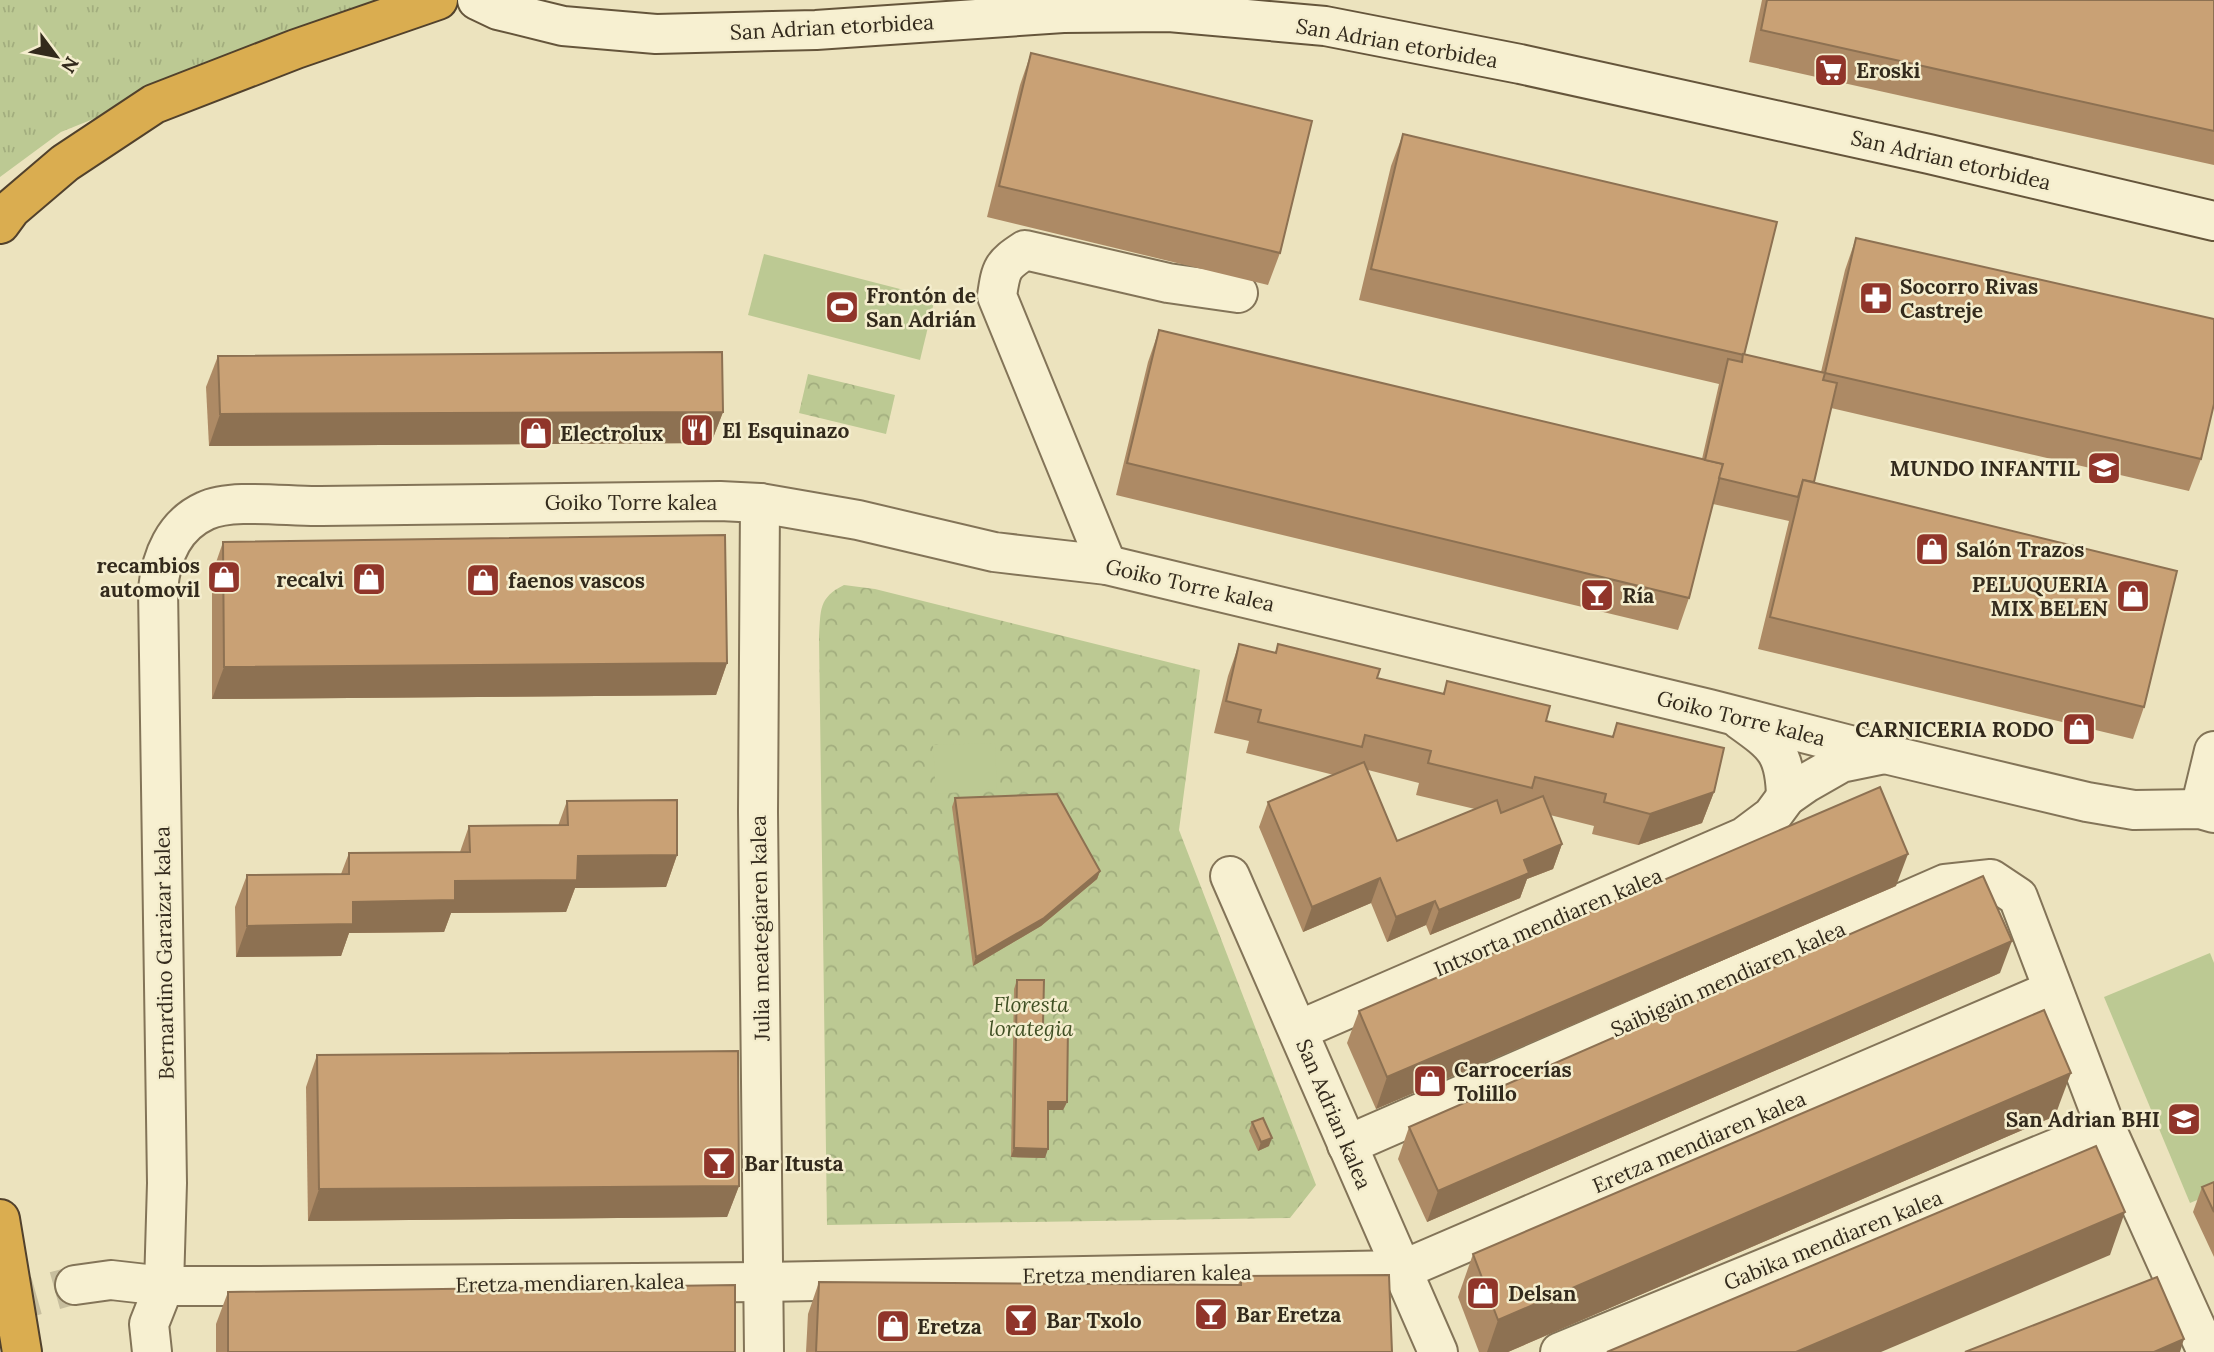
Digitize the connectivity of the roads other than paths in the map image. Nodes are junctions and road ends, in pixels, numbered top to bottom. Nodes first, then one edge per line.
1 (438, 0) edge
2 (477, 0) edge
3 (2214, 221) edge
4 (0, 224) edge
5 (1238, 293) dead end
6 (760, 503) junction
7 (167, 552) joint
8 (1107, 565) junction
9 (1735, 716) junction
10 (2214, 751) edge
11 (1885, 754) junction
12 (1786, 797) junction
13 (2207, 811) edge
14 (1230, 876) dead end
15 (2053, 990) junction
16 (1299, 1030) junction
17 (2106, 1128) junction
18 (1347, 1145) junction
19 (0, 1219) edge
20 (1402, 1270) junction
21 (763, 1282) junction
22 (75, 1285) tunnel mouth
23 (164, 1286) junction
24 (22, 1352) edge
25 (152, 1352) edge
26 (764, 1352) edge
27 (1438, 1352) edge
28 (1560, 1352) edge
29 (2207, 1352) edge

1 - 4 highway
2 - 3 street, San Adrian etorbidea
5 - 8 street
6 - 7 street, Goiko Torre kalea
6 - 8 street, Goiko Torre kalea
6 - 21 street, Julia meategiaren kalea
7 - 23 street, Bernardino Garaizar kalea
8 - 9 street, Goiko Torre kalea
9 - 11 street, Goiko Torre kalea
9 - 12 street
10 - 13 street
11 - 12 street, Intxorta mendiaren kalea
11 - 13 street, Goiko Torre kalea
12 - 16 street, Intxorta mendiaren kalea
14 - 16 street, San Adrian kalea
15 - 17 street, Saibigain mendiaren kalea
15 - 18 street, Saibigain mendiaren kalea
15 - 20 street, Eretza mendiaren kalea
16 - 18 street, San Adrian kalea
17 - 28 street, Gabika mendiaren kalea
17 - 29 street, Saibigain mendiaren kalea
18 - 20 street, San Adrian kalea
19 - 24 highway
20 - 21 street, Eretza mendiaren kalea
20 - 27 street, San Adrian kalea
21 - 23 street, Eretza mendiaren kalea
21 - 26 street, Julia meategiaren kalea
22 - 23 street, Eretza mendiaren kalea
23 - 25 street, Bernardino Garaizar kalea

